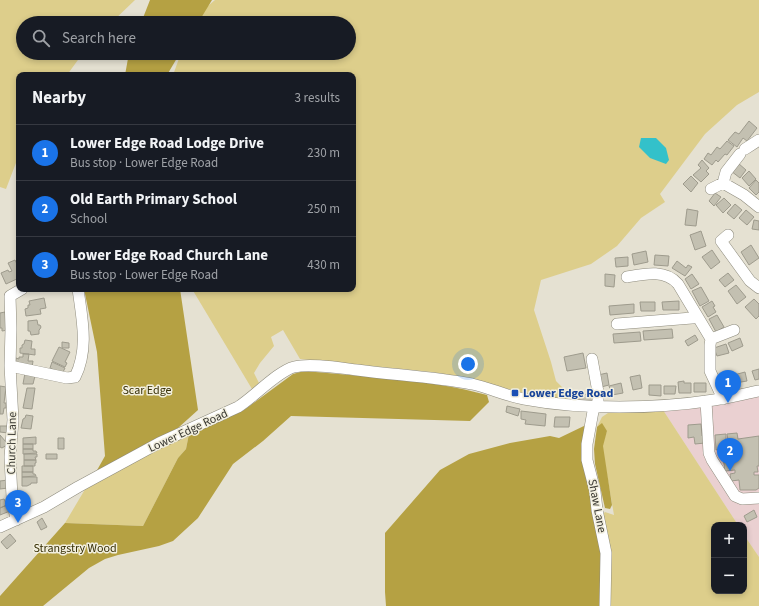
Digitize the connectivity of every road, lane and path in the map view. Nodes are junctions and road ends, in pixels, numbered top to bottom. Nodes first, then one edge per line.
1 (759, 140) edge
2 (725, 178) junction
3 (711, 189) dead end
4 (759, 207) edge
5 (728, 235) dead end
6 (627, 277) dead end
7 (759, 288) edge
8 (17, 292) edge
9 (78, 292) edge
10 (697, 317) junction
11 (617, 324) dead end
12 (734, 330) dead end
13 (711, 339) junction
14 (592, 359) dead end
15 (10, 366) junction
16 (759, 391) edge
17 (723, 399) junction
18 (706, 401) junction
19 (596, 407) junction
20 (759, 498) edge
21 (16, 520) junction
22 (0, 527) edge
23 (605, 606) edge

1 - 2 street
2 - 3 street
2 - 4 street
5 - 7 street
6 - 10 street
8 - 15 street, Church Lane
9 - 15 street
10 - 11 street
10 - 13 street
12 - 13 street
13 - 17 street
14 - 19 street, Shaw Lane
15 - 21 street, Church Lane
16 - 17 street, Lower Edge Road
17 - 18 street, Lower Edge Road
18 - 19 street, Lower Edge Road
18 - 20 street
19 - 21 street, Lower Edge Road
19 - 23 street, Shaw Lane
21 - 22 street, Lower Edge Road

